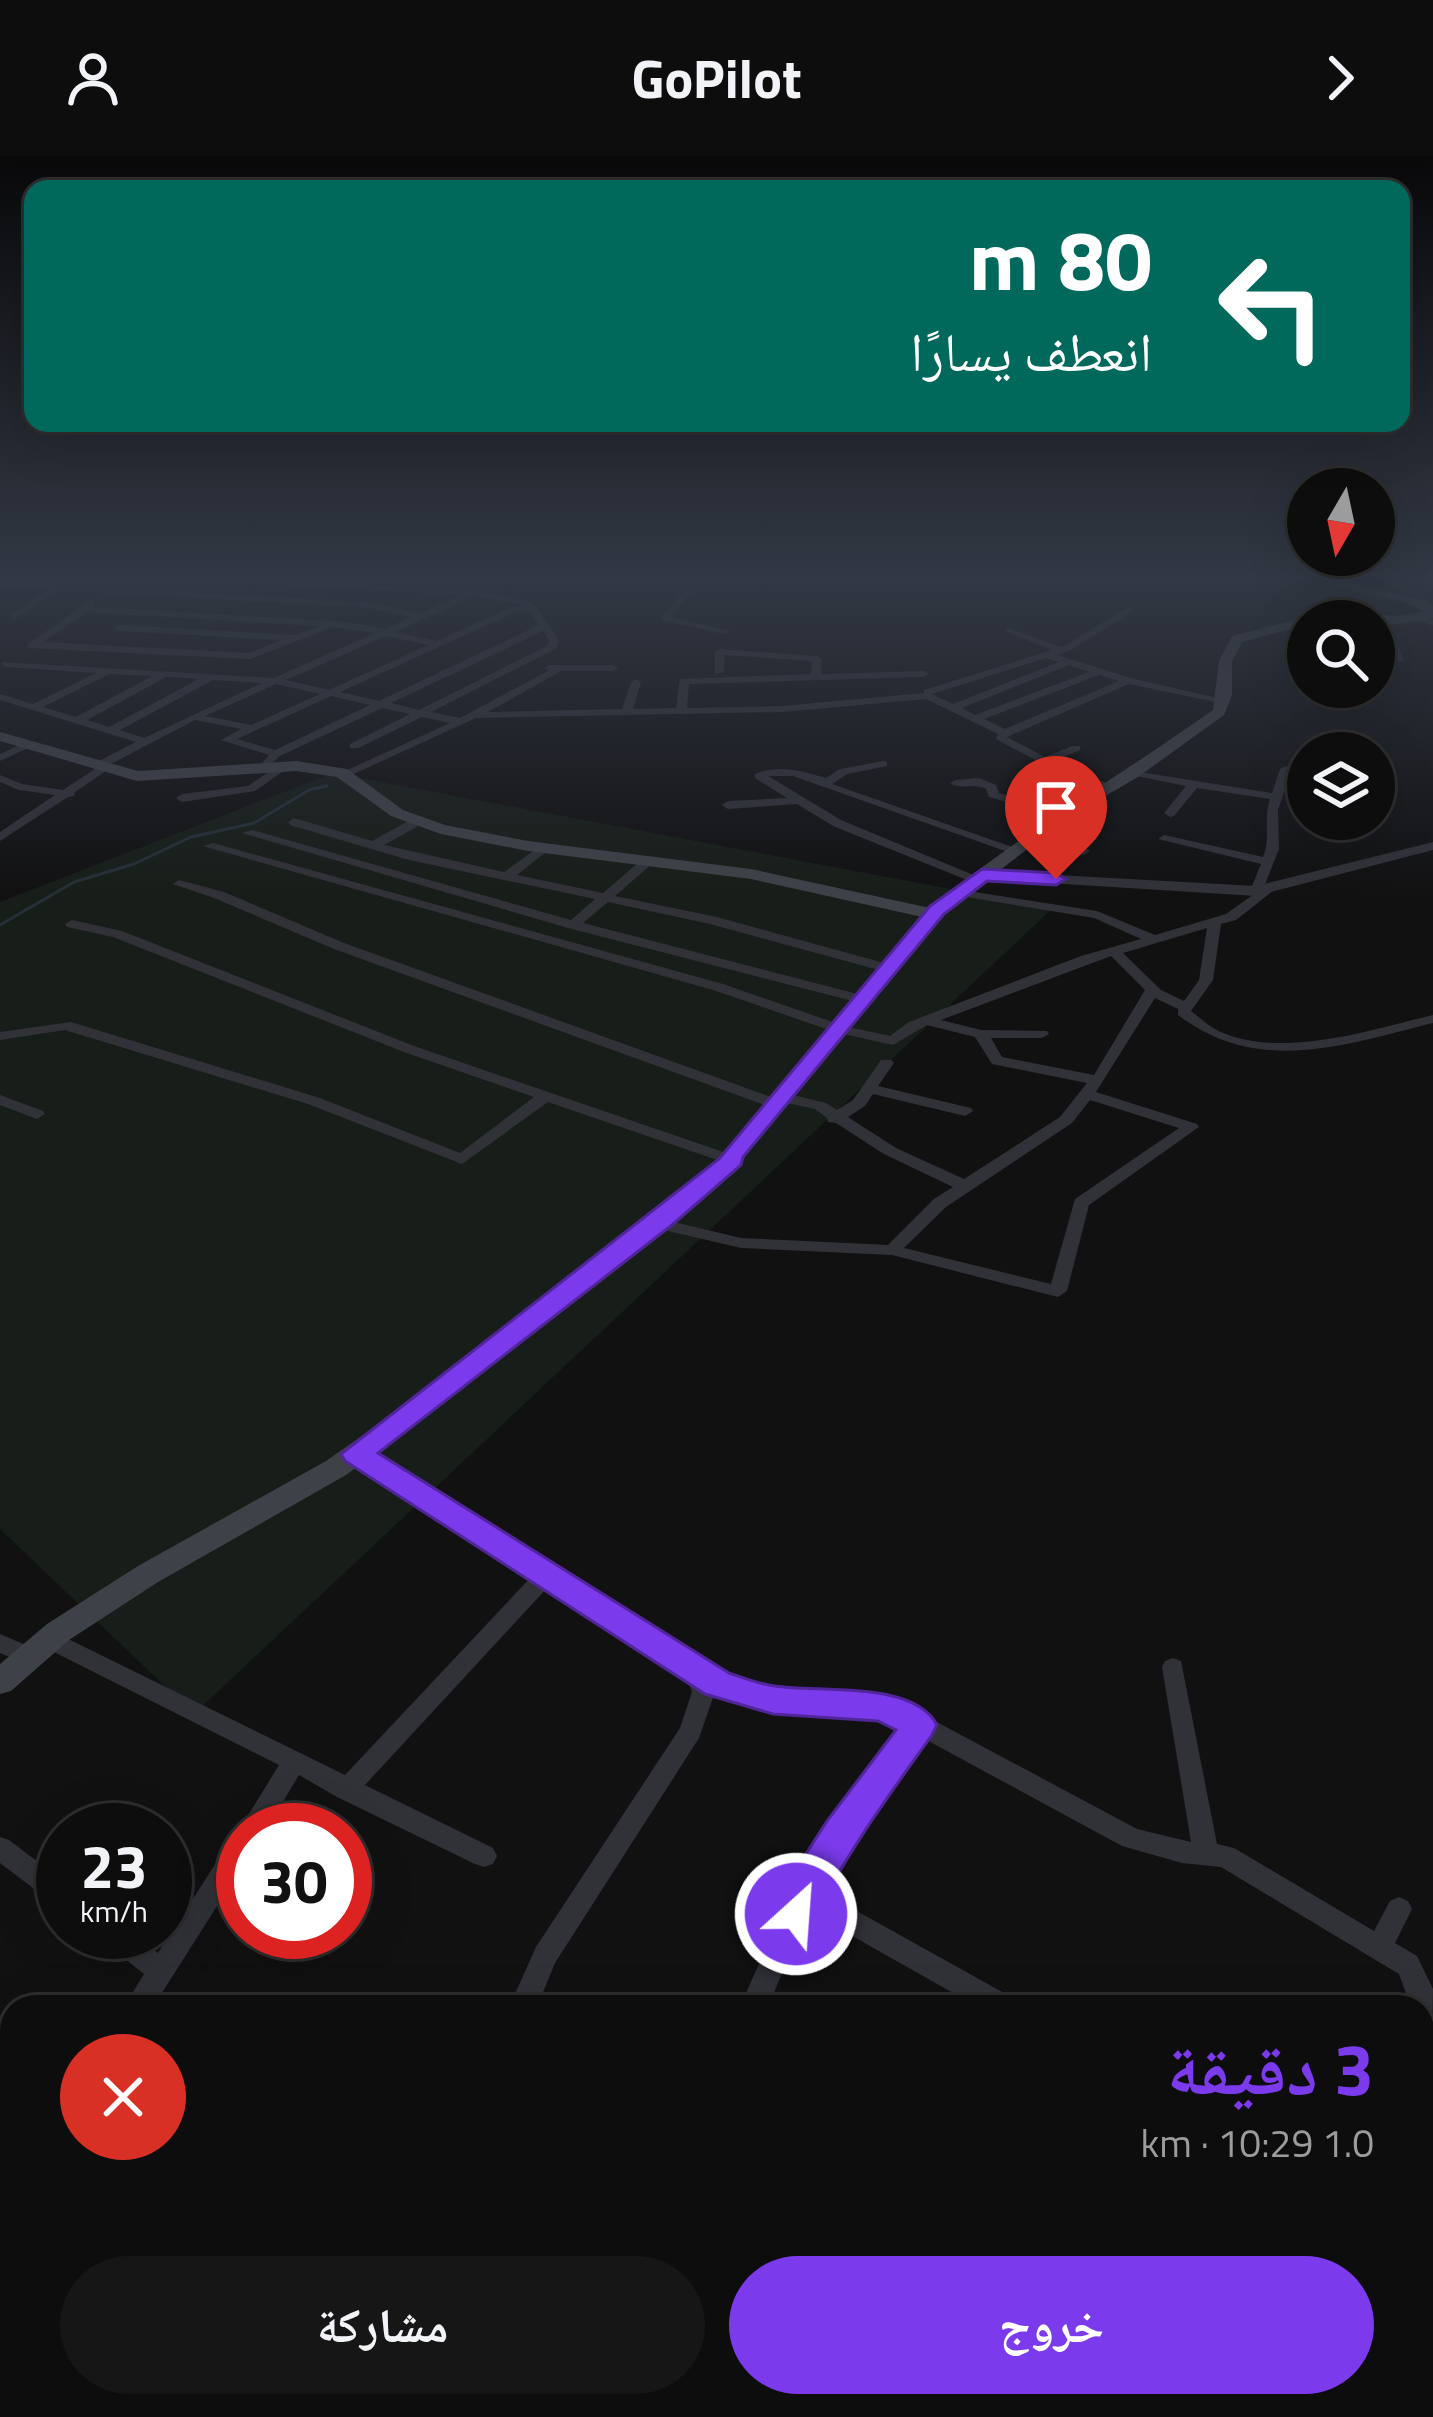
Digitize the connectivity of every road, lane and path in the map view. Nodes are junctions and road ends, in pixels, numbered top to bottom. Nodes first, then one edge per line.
1 (80, 685) edge
2 (147, 685) edge
3 (197, 685) edge
4 (267, 685) edge
5 (290, 685) edge
6 (351, 685) edge
7 (424, 685) edge
8 (478, 685) edge
9 (531, 685) edge
10 (635, 685) edge
11 (684, 685) edge
12 (732, 685) edge
13 (780, 685) edge
14 (825, 685) edge
15 (926, 685) edge
16 (956, 685) edge
17 (1003, 685) edge
18 (1064, 685) edge
19 (1121, 685) edge
20 (1146, 685) edge
21 (1223, 685) edge
22 (330, 694) junction
23 (928, 694) junction
24 (0, 697) edge
25 (1225, 701) junction
26 (382, 705) junction
27 (34, 707) junction
28 (835, 707) junction
29 (953, 708) junction
30 (627, 710) junction
31 (681, 710) junction
32 (730, 710) junction
33 (782, 710) junction
34 (420, 713) junction
35 (477, 715) junction
36 (194, 717) junction
37 (976, 718) junction
38 (77, 721) junction
39 (461, 722) junction
40 (251, 728) junction
41 (386, 730) junction
42 (110, 731) junction
43 (1005, 733) junction
44 (0, 736) edge
45 (423, 740) junction
46 (143, 741) junction
47 (28, 745) junction
48 (354, 746) dead end
49 (1076, 748) dead end
50 (0, 758) edge
51 (1044, 761) junction
52 (274, 763) junction
53 (883, 764) dead end
54 (101, 766) junction
55 (1286, 769) dead end
56 (347, 774) junction
57 (1132, 774) junction
58 (827, 782) junction
59 (956, 783) dead end
60 (1195, 783) junction
61 (3, 784) edge
62 (1107, 786) junction
63 (70, 794) junction
64 (1278, 797) junction
65 (182, 798) dead end
66 (796, 801) junction
67 (728, 805) dead end
68 (1170, 813) dead end
69 (1063, 814) junction
70 (416, 821) junction
71 (294, 822) dead end
72 (248, 833) dead end
73 (0, 837) edge
74 (1164, 839) dead end
75 (209, 846) dead end
76 (373, 846) junction
77 (1019, 846) junction
78 (1433, 846) edge
79 (543, 848) junction
80 (1084, 851) dead end
81 (649, 860) junction
82 (1264, 861) junction
83 (506, 878) junction
84 (973, 882) junction
85 (179, 884) dead end
86 (1264, 889) junction
87 (608, 897) junction
88 (934, 914) junction
89 (1214, 923) junction
90 (72, 924) dead end
91 (573, 925) junction
92 (1153, 939) junction
93 (1112, 950) junction
94 (890, 969) junction
95 (1153, 989) junction
96 (864, 1000) junction
97 (1184, 1006) junction
98 (1433, 1019) edge
99 (931, 1022) junction
100 (840, 1029) junction
101 (981, 1034) junction
102 (1042, 1034) dead end
103 (0, 1036) edge
104 (886, 1063) dead end
105 (1092, 1087) junction
106 (869, 1088) junction
107 (547, 1095) junction
108 (0, 1100) edge
109 (779, 1101) junction
110 (965, 1111) dead end
111 (37, 1114) dead end
112 (834, 1119) junction
113 (732, 1160) junction
114 (965, 1186) junction
115 (657, 1223) junction
116 (892, 1250) junction
117 (356, 1454) junction
118 (547, 1574) junction
119 (48, 1640) junction
120 (0, 1643) edge
121 (27, 1655) junction
122 (695, 1667) junction
123 (1173, 1667) dead end
124 (0, 1682) edge
125 (920, 1725) junction
126 (293, 1764) junction
127 (346, 1790) junction
128 (270, 1803) edge
129 (0, 1848) edge
130 (1206, 1853) junction
131 (484, 1856) dead end
132 (36, 1875) edge
133 (216, 1883) edge
134 (802, 1894) junction
135 (1399, 1909) dead end
136 (1379, 1946) junction
137 (145, 1959) edge
138 (162, 1972) junction
139 (146, 1995) edge
140 (528, 1995) edge
141 (759, 1995) edge
142 (982, 1995) edge
143 (1422, 1995) edge

1 - 27 street
2 - 38 street
3 - 42 street
4 - 36 street
5 - 22 street
6 - 22 street
7 - 26 street
8 - 34 street
9 - 35 street
10 - 30 street
11 - 31 street
12 - 32 street
13 - 33 street
14 - 28 street
15 - 23 street
16 - 23 street
17 - 29 street
18 - 37 street
19 - 43 street
20 - 25 street
21 - 25 main road
22 - 26 street
22 - 40 street
23 - 28 street
23 - 29 street
24 - 27 street
25 - 57 main road
26 - 34 street
26 - 52 street
27 - 38 street
28 - 33 street
29 - 37 street
30 - 31 street
30 - 35 street
31 - 32 street
32 - 33 street
34 - 39 street
34 - 41 street
35 - 39 street
36 - 40 street
36 - 46 street
37 - 43 street
38 - 42 street
39 - 45 street
40 - 52 street
41 - 45 street
41 - 48 street
42 - 46 street
43 - 51 street
44 - 47 main road
45 - 56 street
46 - 54 street
47 - 50 street
47 - 54 main road
49 - 51 street
51 - 62 street
52 - 54 main road
52 - 56 main road
52 - 65 street
53 - 58 street
54 - 63 street
55 - 64 street
56 - 70 main road
57 - 60 street
57 - 62 main road
58 - 66 street
58 - 77 street
59 - 69 street
60 - 64 street
60 - 68 street
61 - 63 street
62 - 69 main road
63 - 73 street
64 - 82 street
66 - 67 street
66 - 84 street
69 - 77 main road
70 - 76 street
70 - 79 main road
71 - 76 street
72 - 91 street
74 - 82 street
75 - 100 street
76 - 83 street
77 - 80 street
77 - 84 main road
78 - 86 street
79 - 81 main road
79 - 83 street
81 - 87 street
81 - 88 main road
82 - 86 street
83 - 87 street
84 - 86 street
84 - 88 main road
84 - 92 street
85 - 109 street
86 - 89 street
87 - 91 street
87 - 94 street
88 - 94 main road
89 - 92 street
89 - 97 street
90 - 107 street
91 - 96 street
92 - 93 street
93 - 95 street
93 - 99 street
94 - 96 main road
95 - 97 street
95 - 105 street
96 - 100 main road
97 - 98 street
99 - 100 street
99 - 101 street
100 - 109 main road
101 - 102 street
101 - 105 street
103 - 107 street
104 - 106 street
105 - 114 street
105 - 116 street
106 - 110 street
106 - 112 street
107 - 113 street
108 - 111 street
109 - 112 street
109 - 113 main road
112 - 114 street
113 - 115 main road
114 - 116 street
115 - 116 street
115 - 117 main road
117 - 118 street
117 - 119 main road
118 - 122 street
118 - 127 street
119 - 121 main road
119 - 126 street
120 - 121 street
121 - 124 main road
122 - 125 street
122 - 140 street
123 - 130 street
125 - 130 street
125 - 134 street
126 - 127 street
126 - 128 street
127 - 131 street
129 - 132 street
130 - 136 street
133 - 138 street
134 - 141 street
134 - 142 street
135 - 136 street
136 - 143 street
137 - 138 street
138 - 139 street

